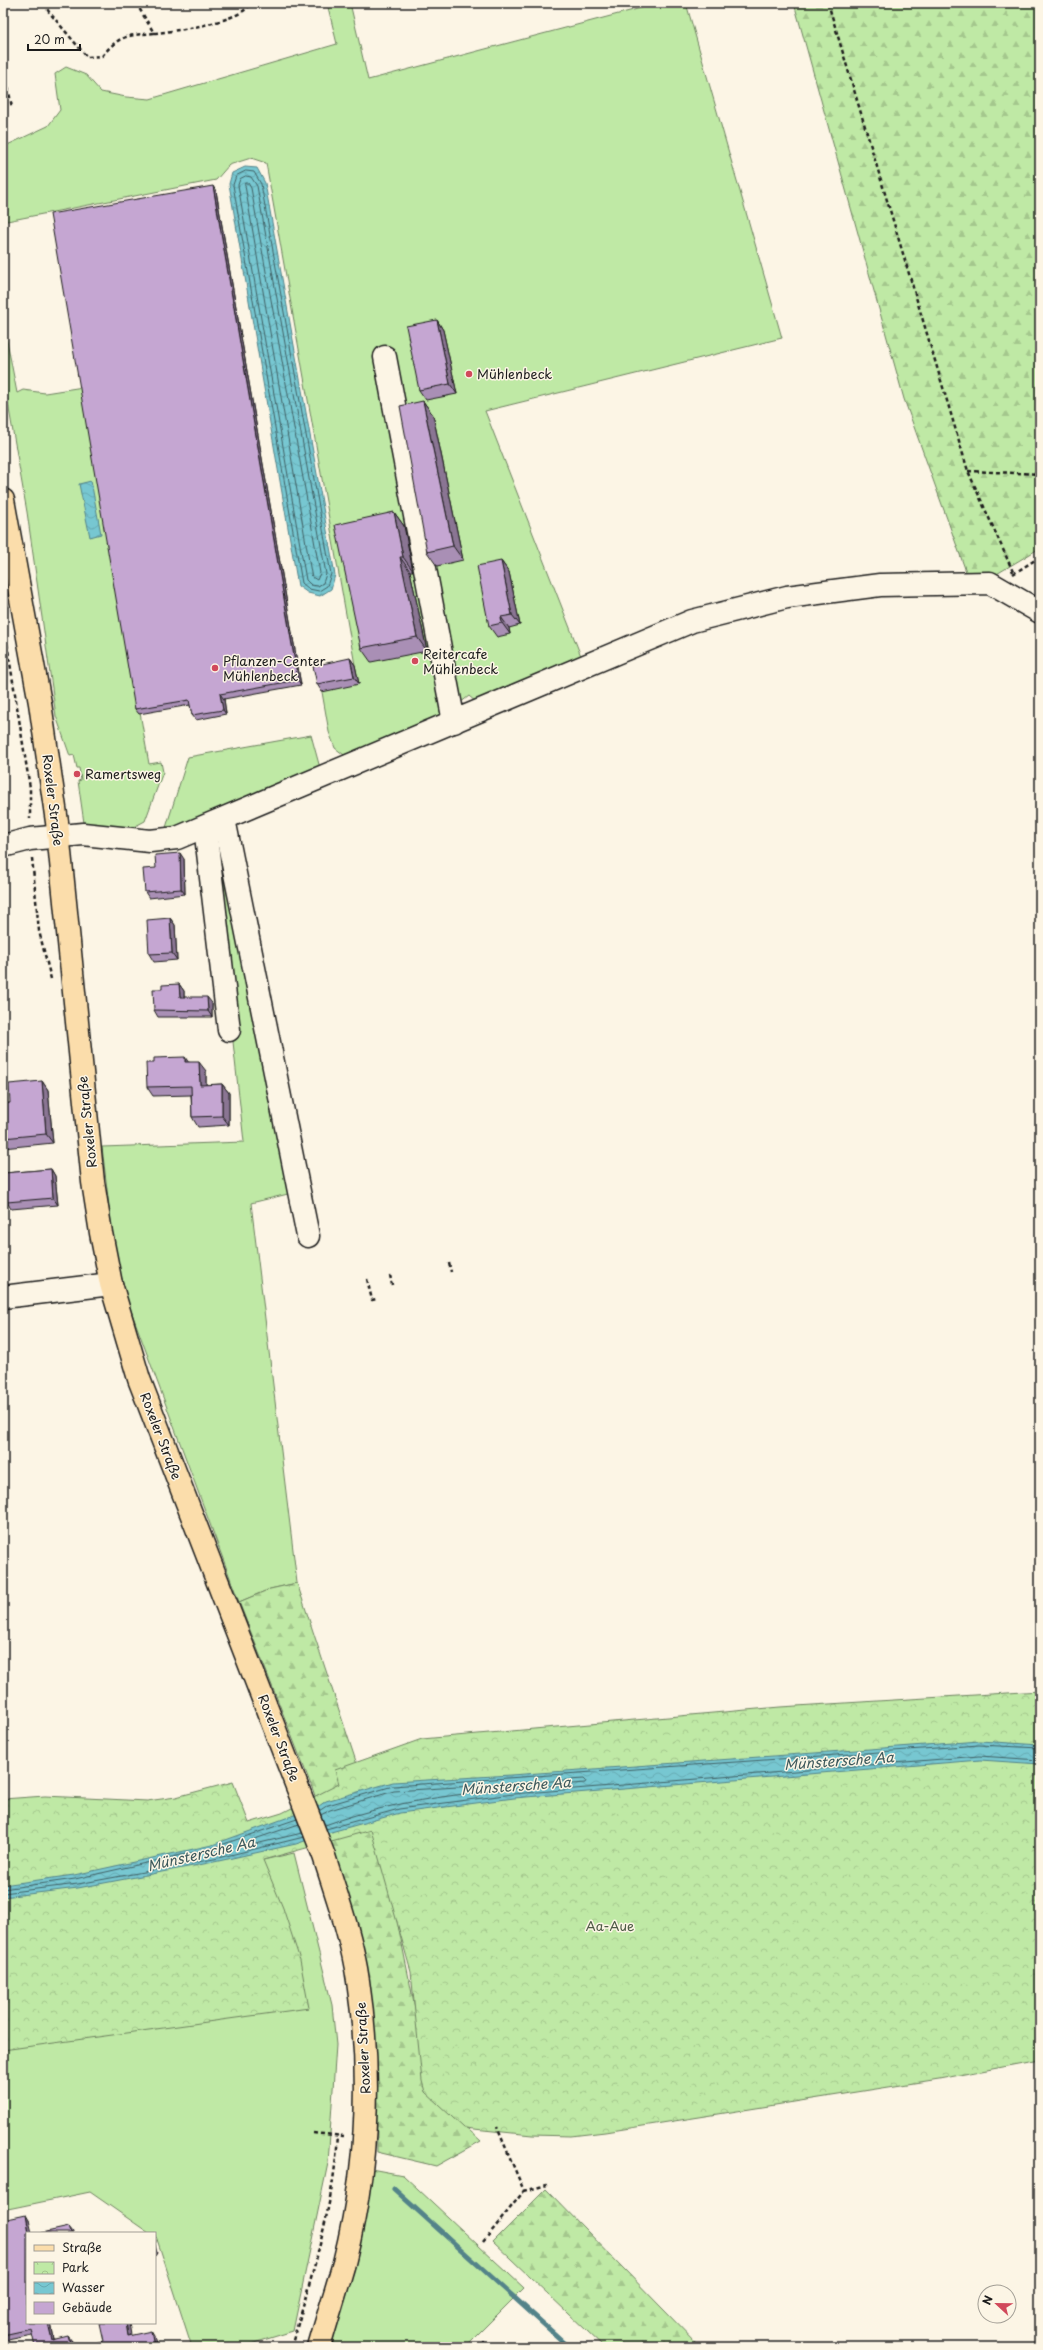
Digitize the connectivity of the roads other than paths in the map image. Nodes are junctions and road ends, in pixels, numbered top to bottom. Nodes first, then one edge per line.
1 (385, 358) dead end
2 (3, 500) edge
3 (1040, 612) edge
4 (454, 722) junction
5 (214, 823) junction
6 (58, 837) junction
7 (3, 846) edge
8 (229, 1030) dead end
9 (308, 1236) dead end
10 (111, 1284) junction
11 (3, 1297) edge
12 (319, 2347) edge

1 - 4 street
2 - 6 main road, Roxeler Straße
3 - 4 street
4 - 5 street
5 - 6 street
5 - 8 street
5 - 9 street
6 - 7 street
6 - 10 main road, Roxeler Straße
10 - 11 street
10 - 12 main road, Roxeler Straße

